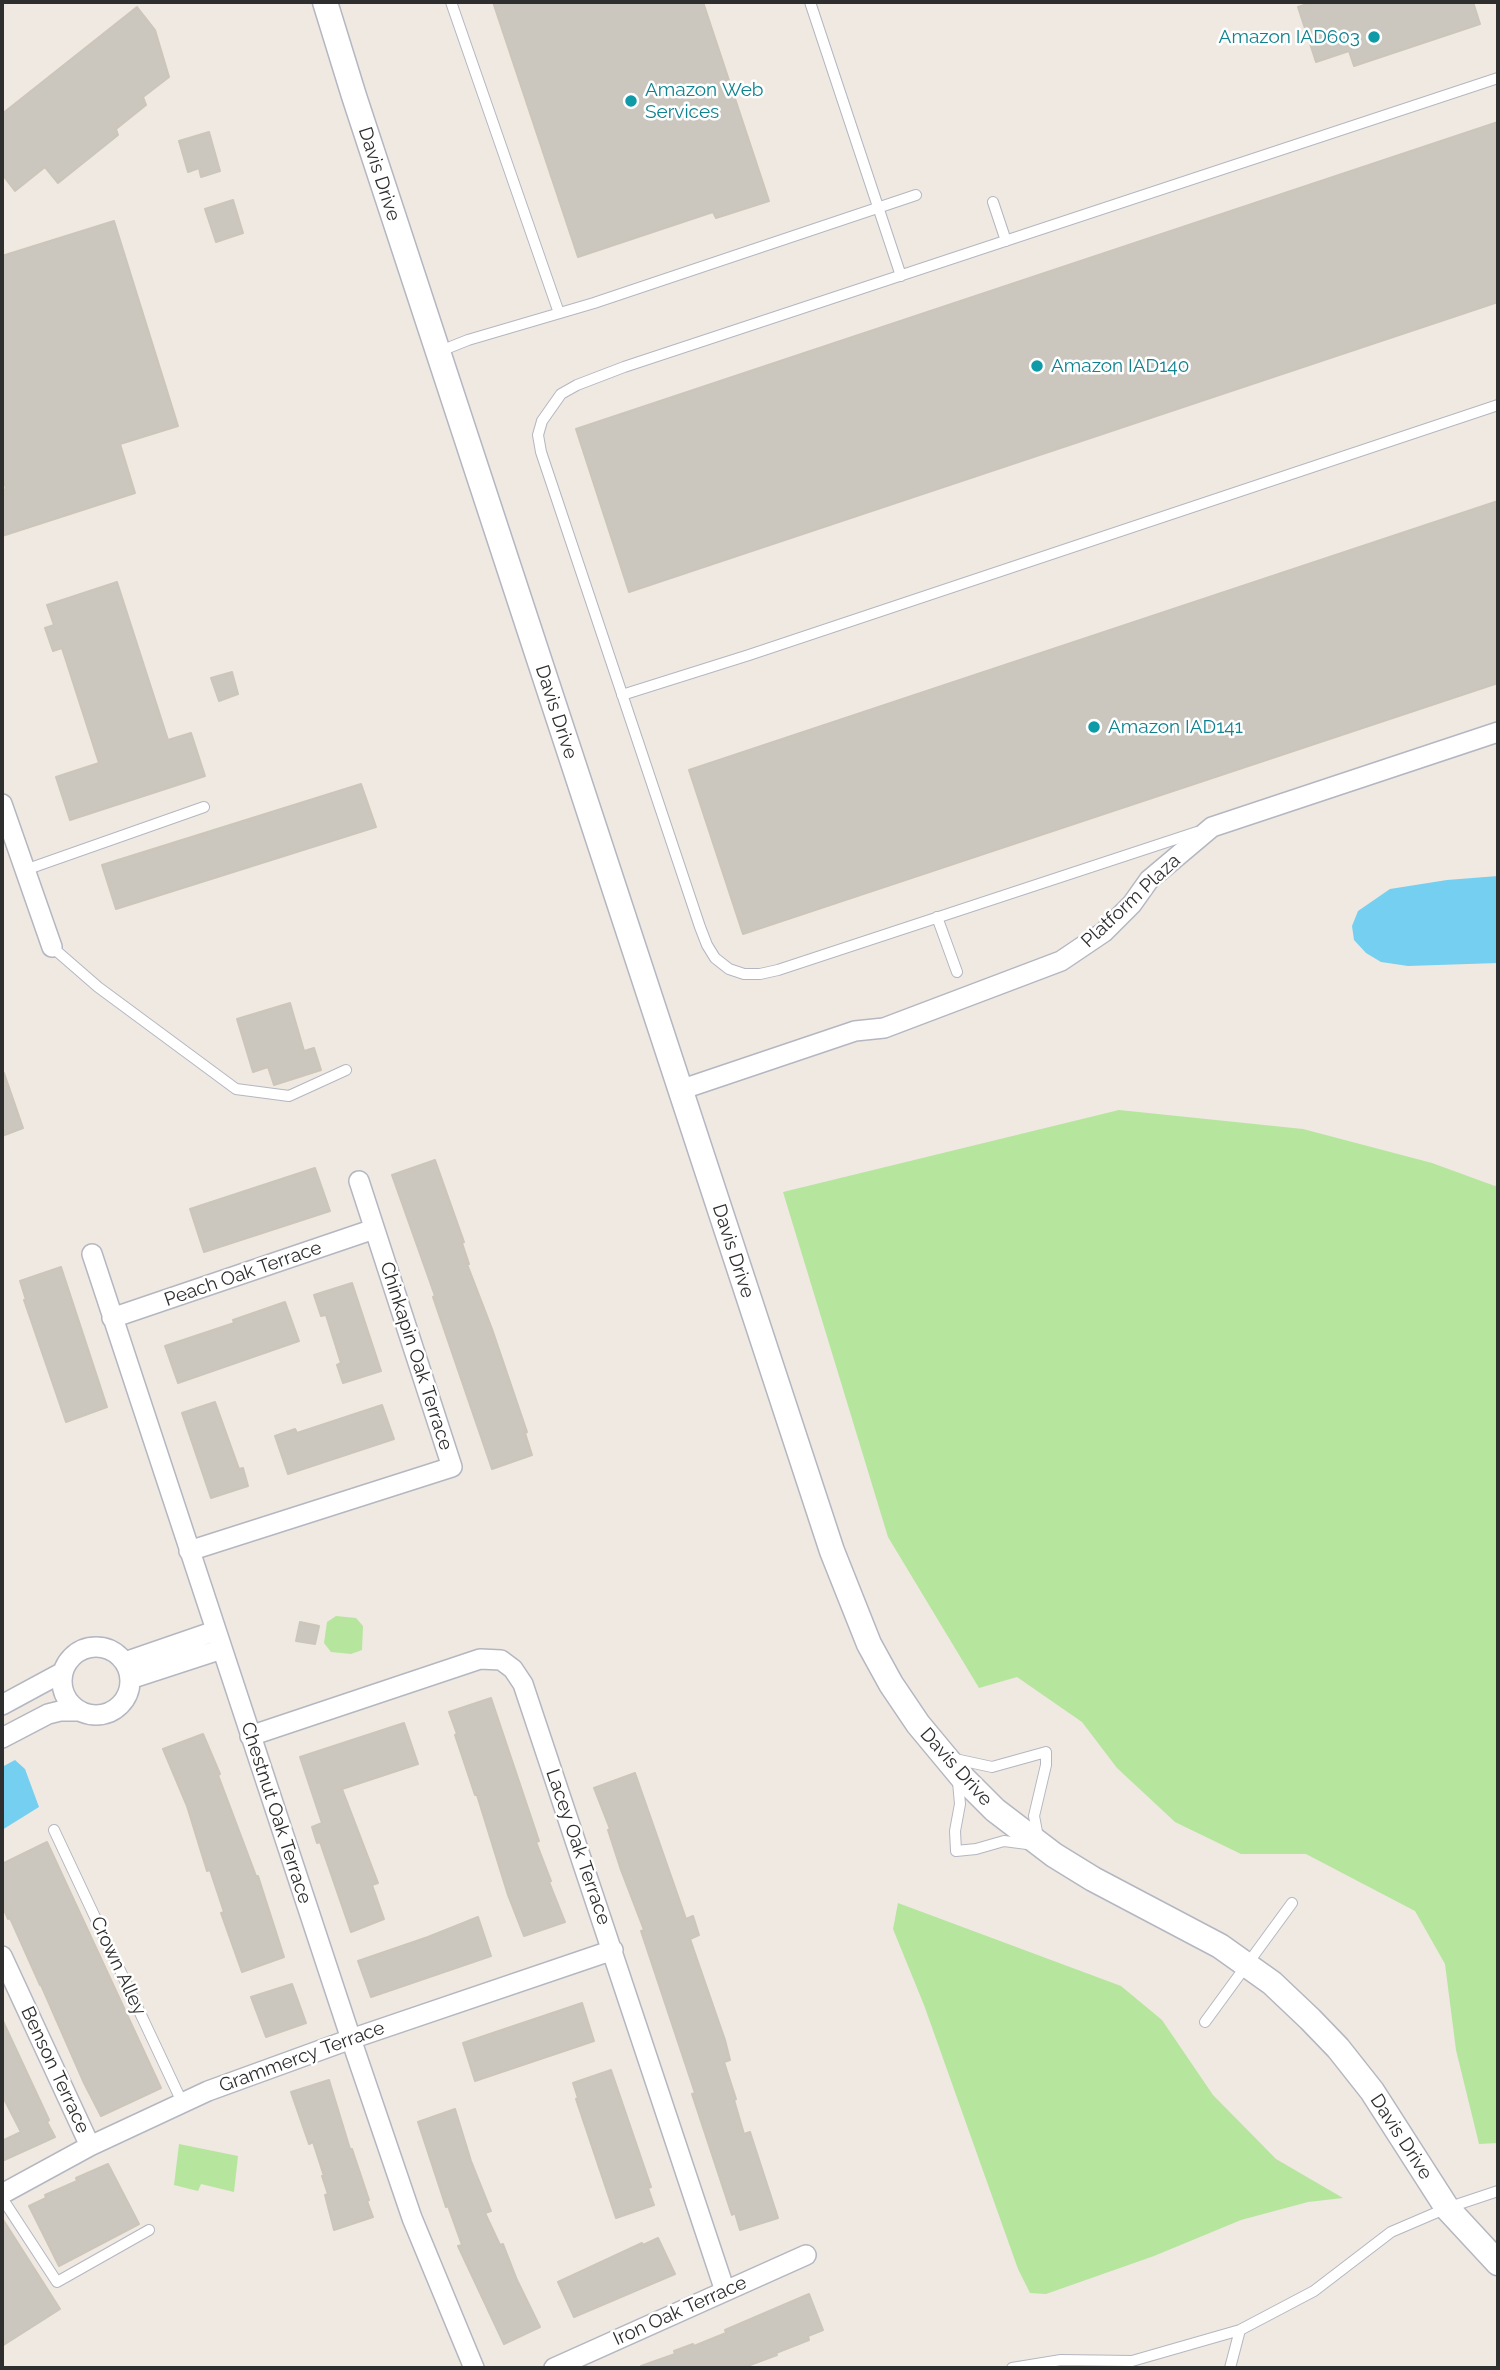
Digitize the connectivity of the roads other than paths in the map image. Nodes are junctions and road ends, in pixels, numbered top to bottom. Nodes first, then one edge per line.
1 (325, 2) edge
2 (451, 2) edge
3 (810, 2) edge
4 (1498, 78) edge
5 (916, 195) dead end
6 (993, 202) dead end
7 (879, 208) junction
8 (1006, 241) junction
9 (901, 275) junction
10 (559, 313) junction
11 (438, 352) junction
12 (1498, 405) edge
13 (622, 695) junction
14 (1498, 732) edge
15 (2, 804) edge
16 (204, 807) dead end
17 (1212, 827) junction
18 (24, 870) junction
19 (937, 918) junction
20 (52, 947) joint
21 (957, 972) dead end
22 (346, 1070) dead end
23 (680, 1090) junction
24 (359, 1181) dead end
25 (374, 1229) junction
26 (92, 1254) dead end
27 (112, 1318) junction
28 (189, 1551) junction
29 (218, 1640) junction
30 (127, 1670) junction
31 (62, 1672) junction
32 (2, 1705) edge
33 (79, 1711) junction
34 (250, 1736) junction
35 (2, 1738) edge
36 (949, 1761) junction
37 (54, 1830) dead end
38 (1043, 1846) junction
39 (1292, 1903) dead end
40 (613, 1950) junction
41 (2, 1956) edge
42 (1247, 1965) junction
43 (1205, 2022) dead end
44 (351, 2039) junction
45 (182, 2102) junction
46 (90, 2146) junction
47 (1498, 2191) edge
48 (2, 2196) edge
49 (1447, 2208) junction
50 (149, 2230) dead end
51 (806, 2255) dead end
52 (1498, 2263) edge
53 (725, 2291) junction
54 (1240, 2330) junction
55 (474, 2368) edge
56 (554, 2368) edge
57 (1012, 2368) edge
58 (1230, 2368) edge

1 - 11 street, Davis Drive
2 - 10 lane
3 - 7 lane
4 - 8 lane
5 - 7 lane
6 - 8 lane
7 - 9 lane
7 - 10 lane
8 - 9 lane
9 - 13 lane
10 - 11 lane
11 - 23 street, Davis Drive
12 - 13 lane
13 - 19 lane
14 - 17 street, Platform Plaza
15 - 18 street
16 - 18 lane
17 - 19 lane
17 - 23 street, Platform Plaza
18 - 20 street
19 - 21 lane
20 - 22 lane
23 - 36 street, Davis Drive
24 - 25 street, Chinkapin Oak Terrace
25 - 27 street, Peach Oak Terrace
25 - 28 street, Chinkapin Oak Terrace
26 - 27 street, Chestnut Oak Terrace
27 - 28 street, Chestnut Oak Terrace
28 - 29 street, Chestnut Oak Terrace
29 - 30 street
29 - 34 street, Chestnut Oak Terrace
30 - 31 street
30 - 33 street
31 - 32 street
31 - 33 street
33 - 35 street
34 - 40 street, Lacey Oak Terrace
34 - 44 street, Chestnut Oak Terrace
36 - 38 street, Davis Drive
36 - 38 lane
36 - 38 lane
37 - 45 lane, Crown Alley
38 - 42 street, Davis Drive
39 - 42 lane
40 - 44 street, Grammercy Terrace
40 - 53 street, Lacey Oak Terrace
41 - 46 street, Benson Terrace
42 - 43 lane
42 - 49 street, Davis Drive
44 - 45 street, Grammercy Terrace
44 - 55 street, Chestnut Oak Terrace
45 - 46 street, Grammercy Terrace
46 - 48 street, Grammercy Terrace
47 - 49 lane
48 - 50 lane
49 - 52 street, Davis Drive
49 - 54 lane
51 - 53 street, Iron Oak Terrace
53 - 56 street, Iron Oak Terrace
54 - 57 lane
54 - 58 lane

